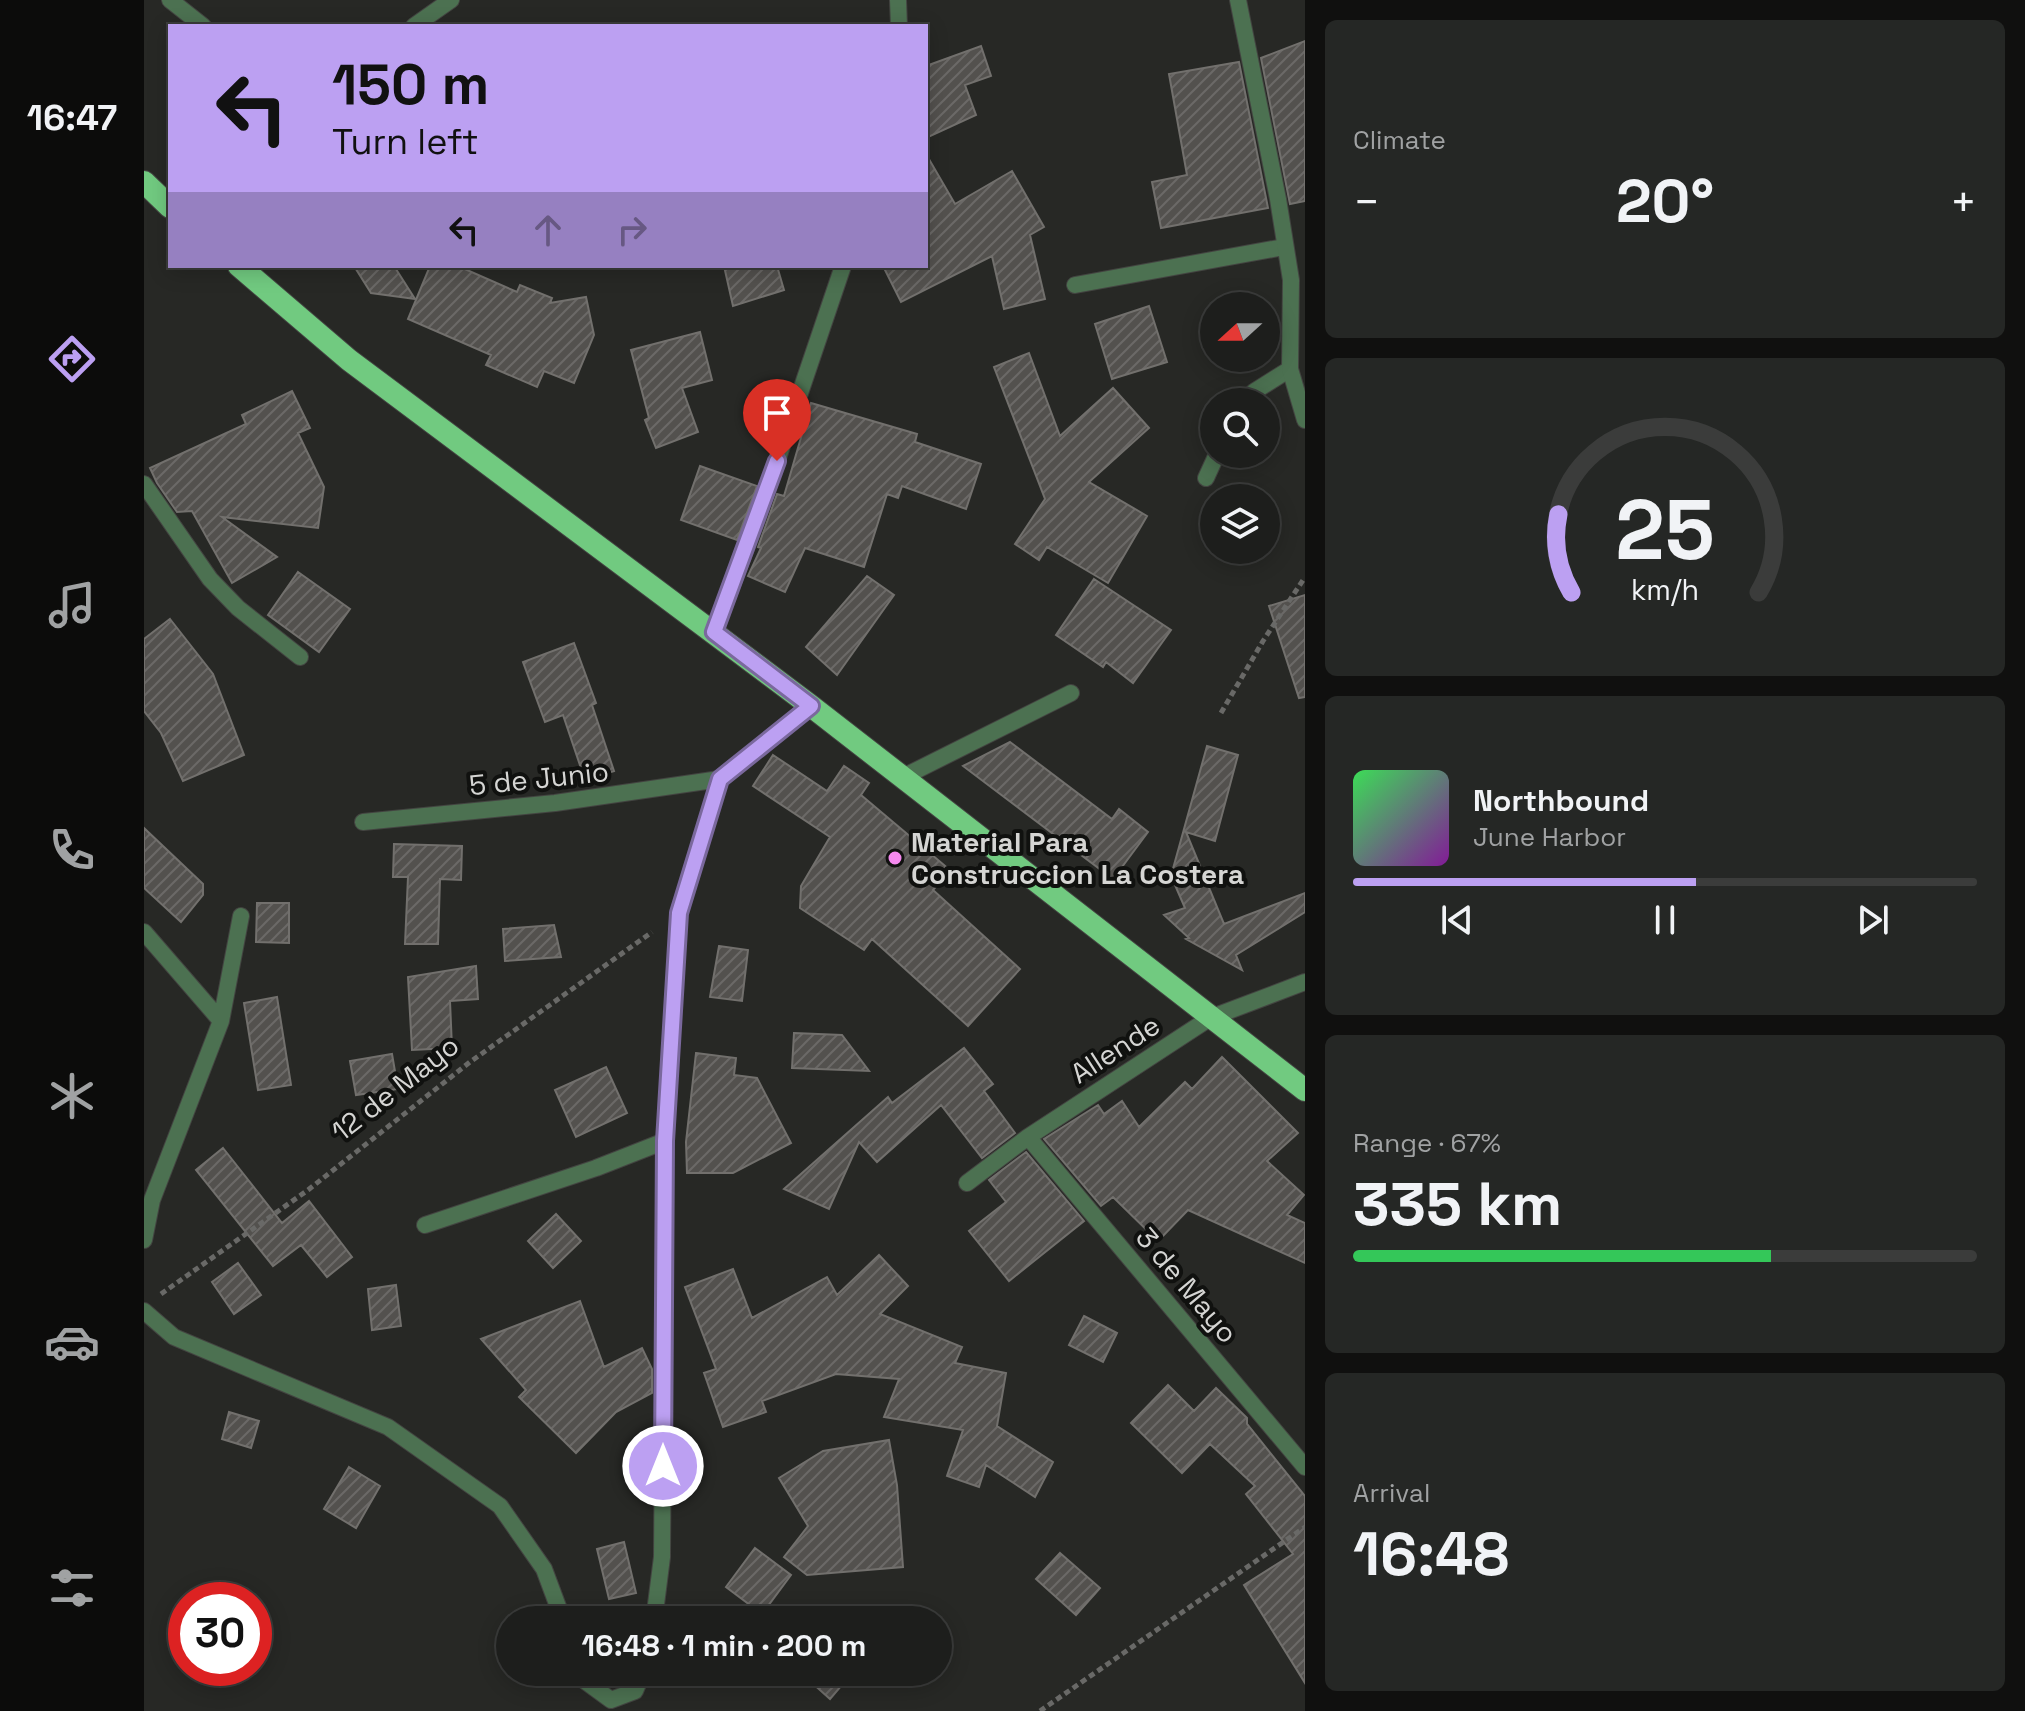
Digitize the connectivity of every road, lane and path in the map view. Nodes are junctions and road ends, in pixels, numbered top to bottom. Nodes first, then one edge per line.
1 (170, 0) edge
2 (898, 0) edge
3 (1238, 0) edge
4 (443, 2) edge
5 (200, 24) edge
6 (416, 24) edge
7 (899, 24) edge
8 (144, 182) edge
9 (168, 205) edge
10 (1284, 247) junction
11 (241, 268) edge
12 (842, 268) edge
13 (1298, 281) edge
14 (1075, 285) dead end
15 (1290, 369) junction
16 (1260, 388) edge
17 (1305, 420) edge
18 (1211, 468) edge
19 (1206, 478) dead end
20 (144, 484) edge
21 (1305, 577) edge
22 (714, 632) junction
23 (300, 657) dead end
24 (1071, 693) dead end
25 (811, 706) junction
26 (1221, 713) dead end
27 (903, 777) junction
28 (720, 779) junction
29 (363, 822) dead end
30 (679, 913) junction
31 (241, 916) dead end
32 (144, 932) edge
33 (1305, 982) edge
34 (1210, 1018) junction
35 (221, 1021) junction
36 (1305, 1090) edge
37 (1028, 1137) junction
38 (665, 1141) junction
39 (967, 1183) dead end
40 (425, 1225) dead end
41 (144, 1240) edge
42 (157, 1297) dead end
43 (144, 1311) edge
44 (1305, 1467) edge
45 (1305, 1527) edge
46 (558, 1606) edge
47 (656, 1606) edge
48 (590, 1686) edge
49 (637, 1686) edge
50 (608, 1706) edge
51 (1040, 1711) edge

1 - 5 street
2 - 7 street
3 - 10 street
4 - 6 street
8 - 9 highway
10 - 13 street
10 - 14 street
11 - 22 highway
12 - 22 street
13 - 15 street
15 - 16 street
15 - 17 street
18 - 19 street
20 - 23 street
21 - 26 path
22 - 25 highway
24 - 27 street
25 - 27 highway
25 - 28 street
27 - 34 highway
28 - 29 street, 5 de Junio
28 - 30 street
30 - 38 street
30 - 42 path, 12 de Mayo
31 - 35 street
32 - 35 street
33 - 34 street, Allende
34 - 36 highway
34 - 37 street, Allende
35 - 41 street
37 - 39 street, Allende
37 - 44 street, 3 de Mayo
38 - 40 street
38 - 47 street
43 - 46 street
45 - 51 path
48 - 50 street
49 - 50 street

